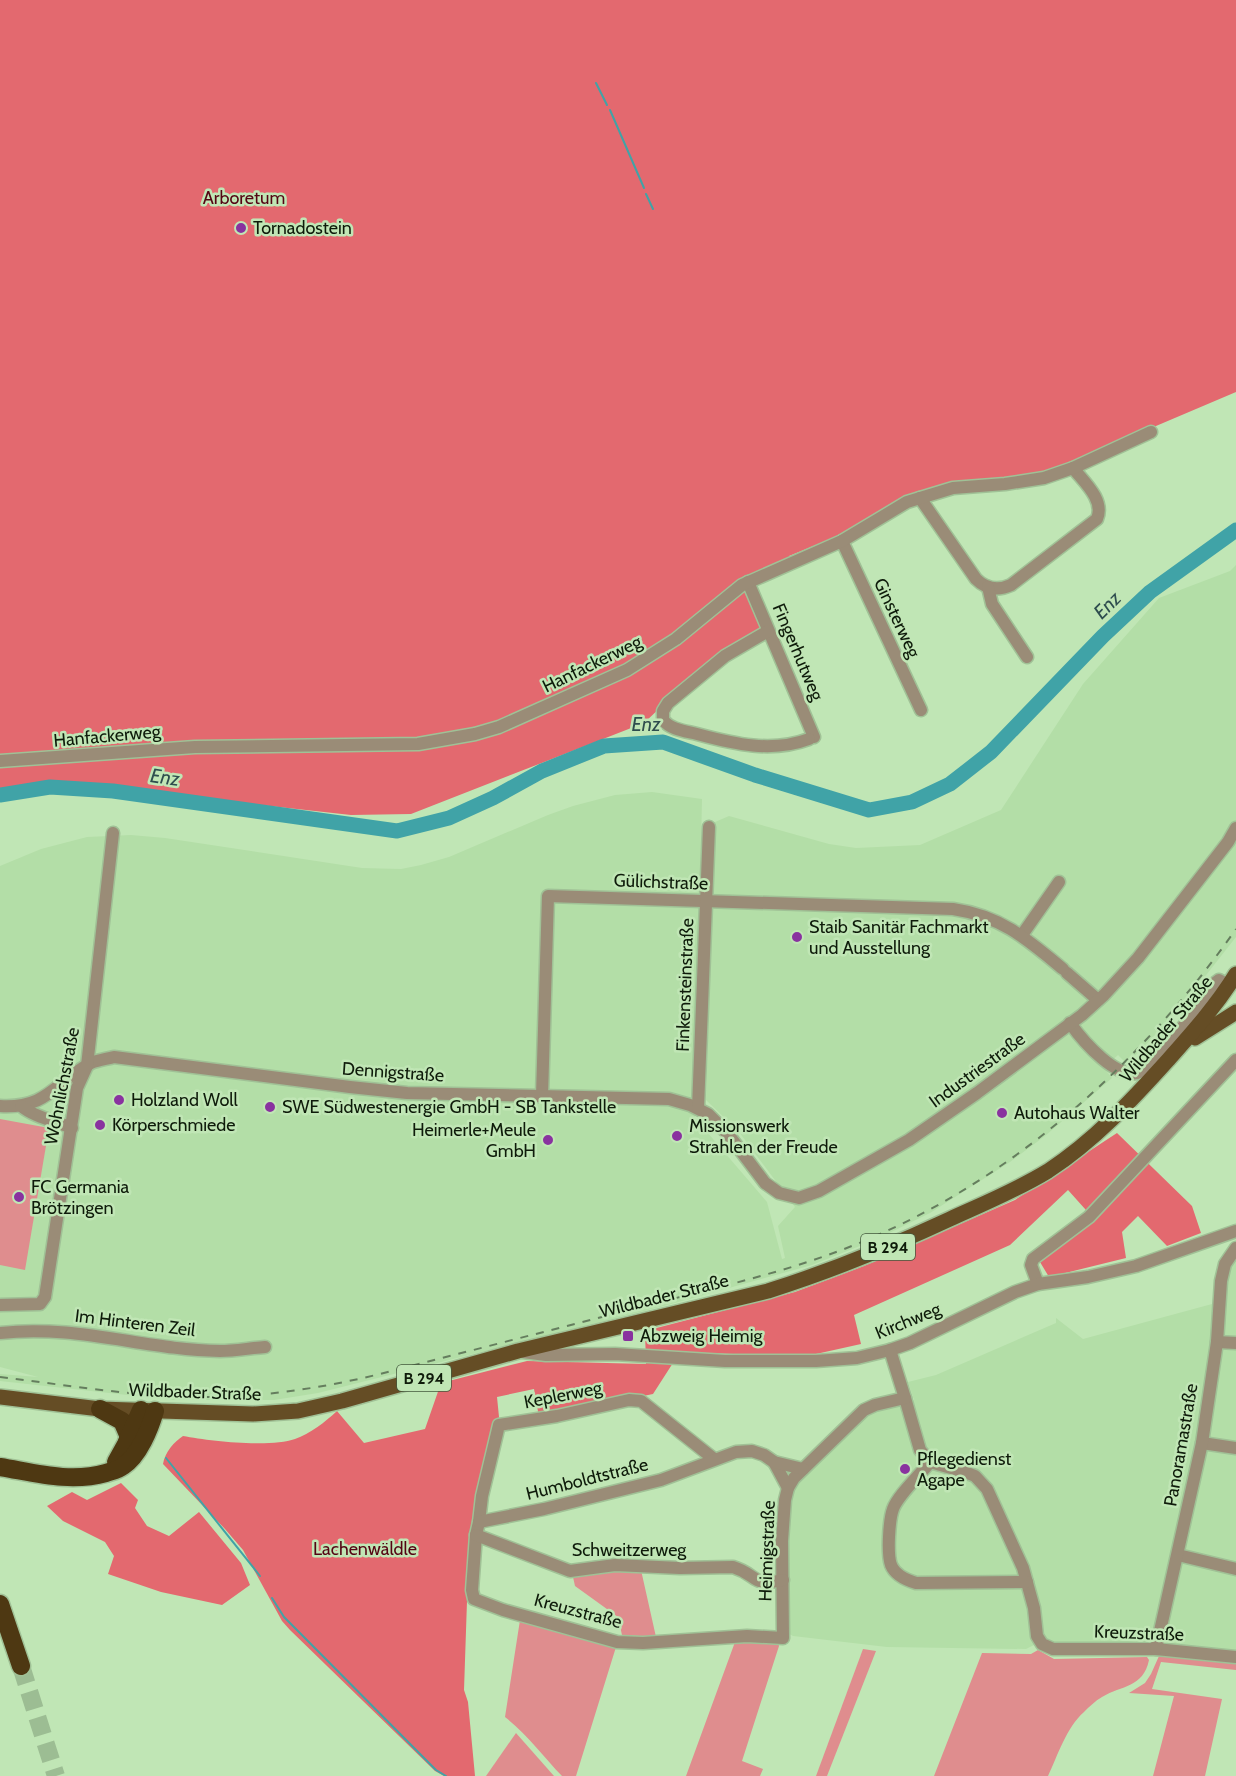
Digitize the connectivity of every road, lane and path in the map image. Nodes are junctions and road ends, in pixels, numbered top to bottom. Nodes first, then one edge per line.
1 (1151, 432) dead end
2 (1073, 468) junction
3 (920, 498) junction
4 (842, 541) junction
5 (748, 582) junction
6 (988, 587) junction
7 (768, 631) junction
8 (1027, 657) dead end
9 (921, 710) dead end
10 (0, 761) edge
11 (709, 827) dead end
12 (1236, 828) edge
13 (113, 833) dead end
14 (1059, 882) dead end
15 (706, 902) junction
16 (1022, 934) junction
17 (1233, 980) edge
18 (1098, 1000) junction
19 (1236, 1012) edge
20 (1071, 1023) junction
21 (1184, 1042) junction
22 (1236, 1060) edge
23 (87, 1066) junction
24 (542, 1096) junction
25 (0, 1106) edge
26 (21, 1106) junction
27 (698, 1108) junction
28 (72, 1128) junction
29 (1236, 1231) edge
30 (1236, 1248) edge
31 (1038, 1284) junction
32 (0, 1305) edge
33 (0, 1334) edge
34 (566, 1340) junction
35 (1217, 1342) junction
36 (1236, 1343) edge
37 (265, 1347) dead end
38 (890, 1350) junction
39 (518, 1352) junction
40 (578, 1354) junction
41 (0, 1397) edge
42 (905, 1398) junction
43 (100, 1408) junction
44 (148, 1410) junction
45 (129, 1437) junction
46 (1202, 1443) junction
47 (1236, 1448) edge
48 (714, 1459) junction
49 (774, 1462) junction
50 (930, 1462) junction
51 (803, 1469) junction
52 (107, 1472) junction
53 (1, 1476) edge
54 (788, 1488) junction
55 (479, 1522) junction
56 (476, 1535) junction
57 (1178, 1555) junction
58 (1236, 1569) edge
59 (783, 1580) junction
60 (1027, 1582) junction
61 (0, 1604) edge
62 (783, 1638) joint
63 (1156, 1649) junction
64 (1236, 1657) edge
65 (21, 1666) tunnel mouth

1 - 2 street, Hanfackerweg
2 - 3 street, Hanfackerweg
2 - 6 street
3 - 4 street, Hanfackerweg
3 - 6 street
4 - 5 street, Hanfackerweg
4 - 9 street, Ginsterweg
5 - 7 street, Fingerhutweg
5 - 10 street, Hanfackerweg
6 - 8 street
7 - 7 street, Fingerhutweg
11 - 15 street, Finkensteinstraße
12 - 18 street, Industriestraße
13 - 23 street, Wohnlichstraße
14 - 16 street
15 - 16 street, Gülichstraße
15 - 24 street, Gülichstraße
15 - 27 street, Finkensteinstraße
16 - 18 street, Gülichstraße
17 - 20 street
17 - 21 main road, Wildbader Straße / B 294
18 - 20 street, Industriestraße
19 - 21 main road
20 - 27 street, Industriestraße
21 - 34 main road, Wildbader Straße / B 294
22 - 31 street
23 - 24 street, Dennigstraße
23 - 26 street
23 - 28 street, Wohnlichstraße
24 - 27 street, Dennigstraße
25 - 26 street
26 - 28 street
28 - 32 street, Wohnlichstraße
29 - 31 street, Kirchweg
30 - 35 street, Panoramastraße
31 - 38 street, Kirchweg
33 - 37 street, Im Hinteren Zeil
34 - 39 main road, Wildbader Straße / B 294
34 - 40 street
35 - 36 street
35 - 46 street, Panoramastraße
38 - 40 street, Kirchweg
38 - 42 street
39 - 40 street, Kirchweg
39 - 44 main road, Wildbader Straße / B 294
41 - 43 main road, Wildbader Straße / B 294
42 - 50 street
42 - 51 street, Heimigstraße
43 - 44 main road, Wildbader Straße / B 294
43 - 45 highway
44 - 45 highway
44 - 52 highway
45 - 52 highway
46 - 47 street
46 - 57 street, Panoramastraße
48 - 49 street, Humboldtstraße
48 - 55 street, Humboldtstraße
48 - 55 street, Keplerweg
49 - 51 street, Humboldtstraße
49 - 54 street
50 - 60 street
50 - 60 street
51 - 54 street, Heimigstraße
52 - 53 highway
54 - 59 street, Heimigstraße
55 - 56 street
56 - 59 street, Schweitzerweg
56 - 62 street, Kreuzstraße
57 - 58 street
57 - 63 street, Panoramastraße
59 - 62 street, Heimigstraße
60 - 63 street, Kreuzstraße
61 - 65 highway
63 - 64 street, Kreuzstraße

